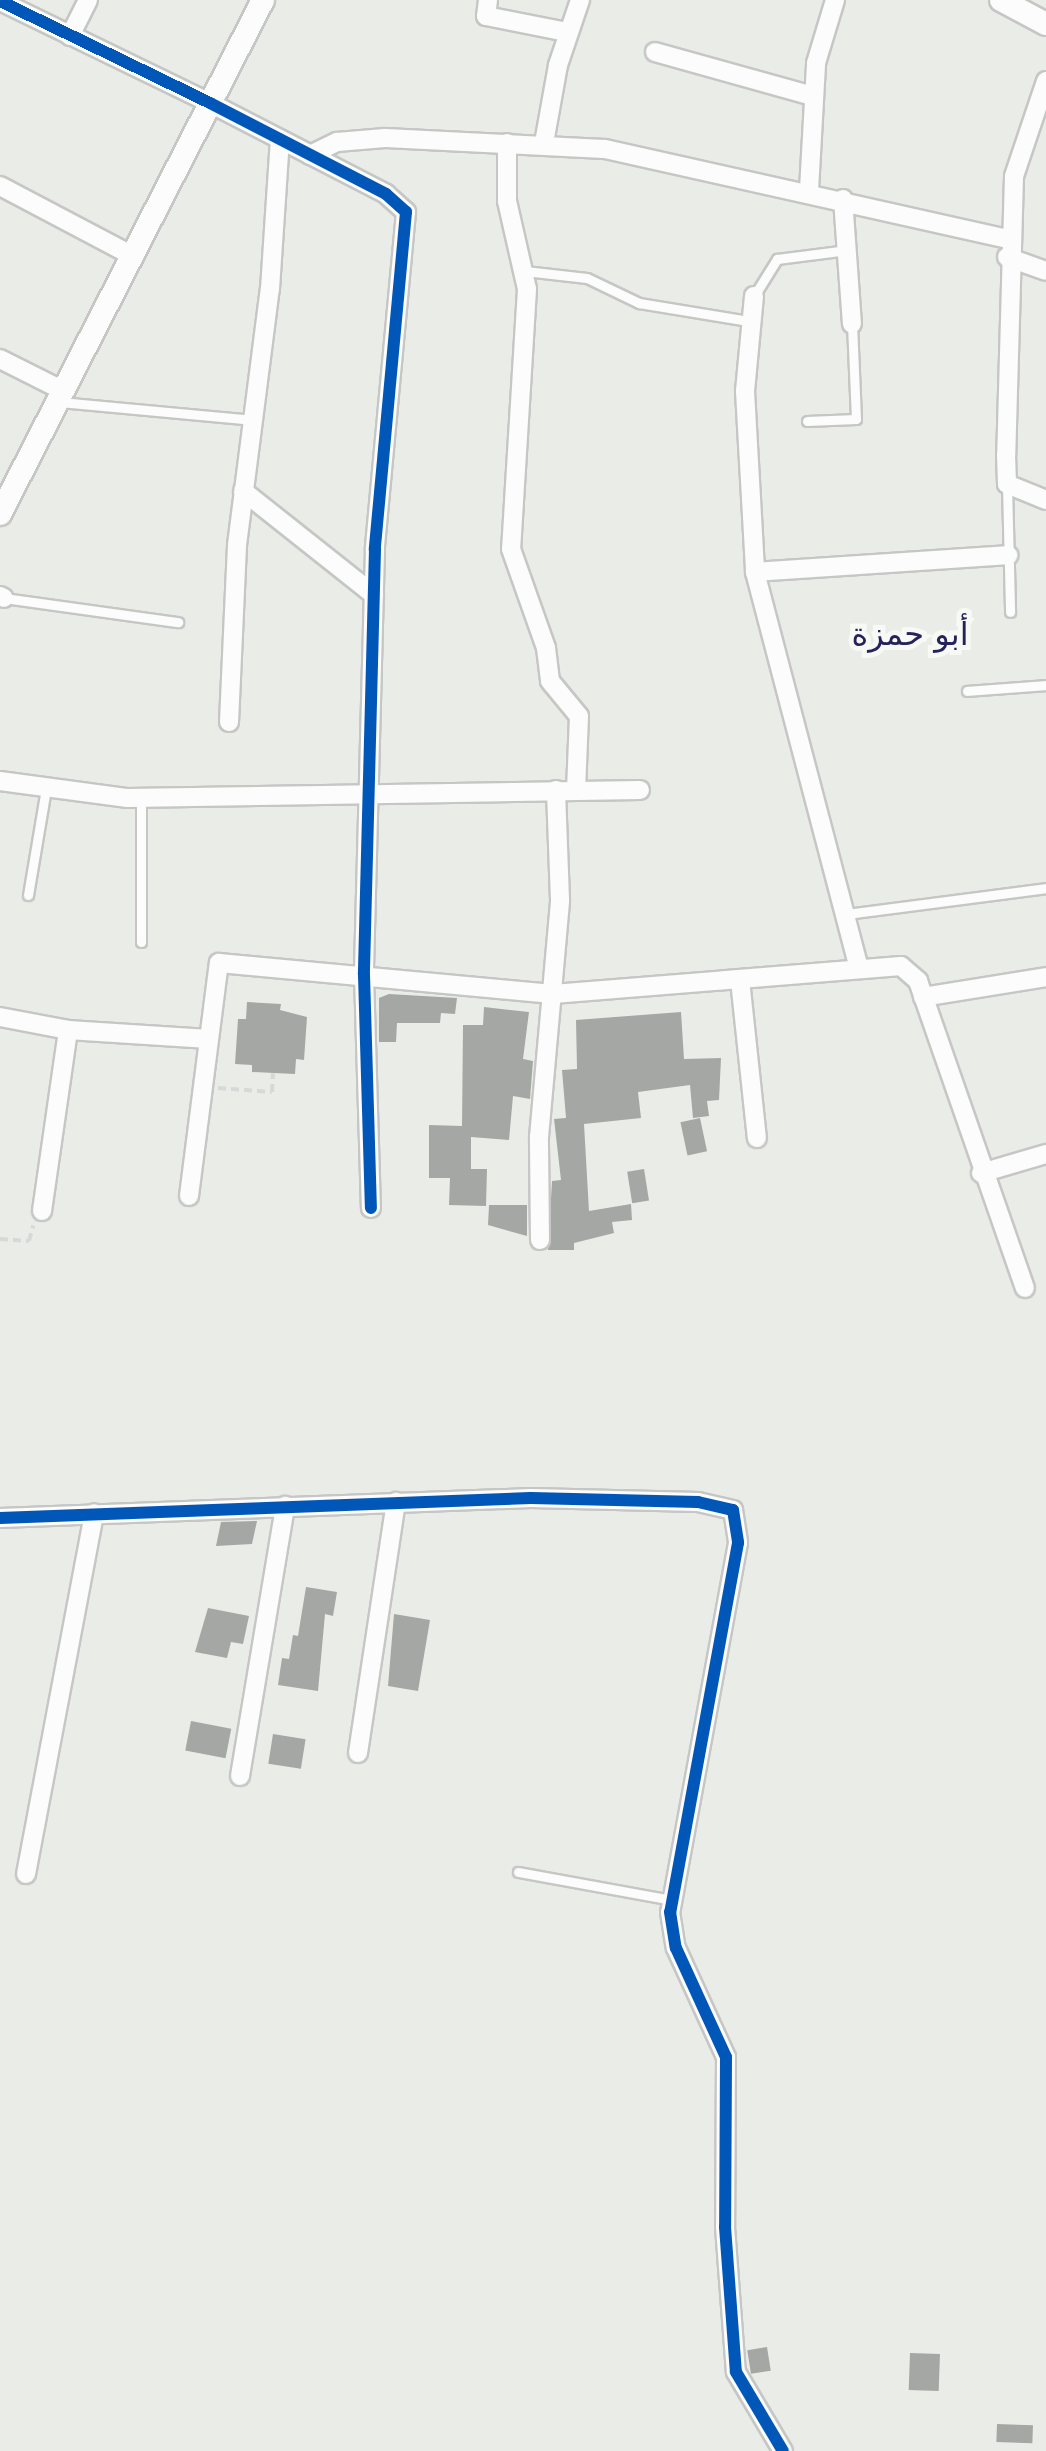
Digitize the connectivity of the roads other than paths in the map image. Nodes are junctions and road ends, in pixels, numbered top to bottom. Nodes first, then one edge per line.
1 (88, 0) edge
2 (262, 0) edge
3 (488, 0) edge
4 (580, 0) edge
5 (835, 0) edge
6 (1001, 0) edge
7 (0, 1) edge
8 (1046, 24) edge
9 (567, 32) junction
10 (70, 36) junction
11 (655, 52) dead end
12 (1046, 81) edge
13 (813, 96) junction
14 (210, 102) junction
15 (280, 139) junction
16 (507, 143) junction
17 (544, 144) junction
18 (310, 155) junction
19 (0, 186) edge
20 (809, 190) junction
21 (843, 200) junction
22 (1008, 248) junction
23 (847, 250) junction
24 (129, 254) junction
25 (525, 271) junction
26 (1046, 271) edge
27 (754, 296) joint
28 (750, 322) junction
29 (852, 324) joint
30 (0, 359) edge
31 (59, 396) junction
32 (252, 420) junction
33 (807, 421) dead end
34 (1007, 484) junction
35 (243, 491) junction
36 (1046, 500) edge
37 (0, 514) edge
38 (1008, 554) junction
39 (755, 572) junction
40 (374, 595) junction
41 (2, 597) edge
42 (1010, 612) dead end
43 (178, 622) dead end
44 (1046, 686) edge
45 (966, 691) dead end
46 (229, 722) dead end
47 (0, 781) edge
48 (46, 789) junction
49 (556, 790) junction
50 (576, 790) junction
51 (640, 790) dead end
52 (370, 792) junction
53 (141, 798) junction
54 (1046, 888) edge
55 (28, 895) dead end
56 (847, 914) junction
57 (141, 942) dead end
58 (858, 965) junction
59 (364, 975) junction
60 (1046, 977) edge
61 (740, 980) junction
62 (553, 994) junction
63 (923, 996) junction
64 (0, 1017) edge
65 (68, 1030) junction
66 (209, 1039) junction
67 (758, 1138) dead end
68 (1046, 1154) edge
69 (981, 1172) junction
70 (188, 1196) dead end
71 (372, 1208) dead end
72 (42, 1211) road end
73 (540, 1240) dead end
74 (1024, 1288) dead end
75 (396, 1502) junction
76 (286, 1506) junction
77 (94, 1513) junction
78 (0, 1518) edge
79 (358, 1753) dead end
80 (240, 1776) dead end
81 (518, 1872) dead end
82 (26, 1874) dead end
83 (672, 1900) junction
84 (783, 2451) edge

1 - 10 street
2 - 14 street
3 - 9 street
4 - 9 street
5 - 13 street
6 - 8 street
7 - 10 street
9 - 17 street
10 - 14 street
11 - 13 street
12 - 22 street
13 - 20 street
14 - 15 street
14 - 24 street
15 - 18 street
15 - 32 street
16 - 17 street
16 - 18 street
16 - 25 street
17 - 20 street
18 - 40 street
19 - 24 street
20 - 21 street
21 - 22 street
21 - 23 street
22 - 26 street
22 - 34 street
23 - 27 lane
23 - 29 street
24 - 31 street
25 - 28 lane
25 - 50 street
27 - 28 street
28 - 39 street
29 - 33 lane
30 - 31 street
31 - 32 lane
31 - 37 street
32 - 35 street
34 - 36 street
34 - 38 lane
35 - 40 street
35 - 46 street
38 - 39 street
38 - 42 lane
39 - 56 street
40 - 52 street
41 - 43 lane
44 - 45 lane
47 - 48 street
48 - 53 street
48 - 55 lane
49 - 50 street
49 - 52 street
49 - 62 street
50 - 51 street
52 - 53 street
52 - 59 street
53 - 57 lane
54 - 56 lane
56 - 58 street
58 - 61 street
58 - 63 street
59 - 62 street
59 - 66 street
59 - 71 street
60 - 63 street
61 - 62 street
61 - 67 street
62 - 73 street
63 - 69 street
64 - 65 street
65 - 66 street
65 - 72 street
66 - 70 street
68 - 69 street
69 - 74 street
75 - 76 street
75 - 79 street
75 - 83 street
76 - 77 street
76 - 80 street
77 - 78 street
77 - 82 street
81 - 83 lane
83 - 84 street

